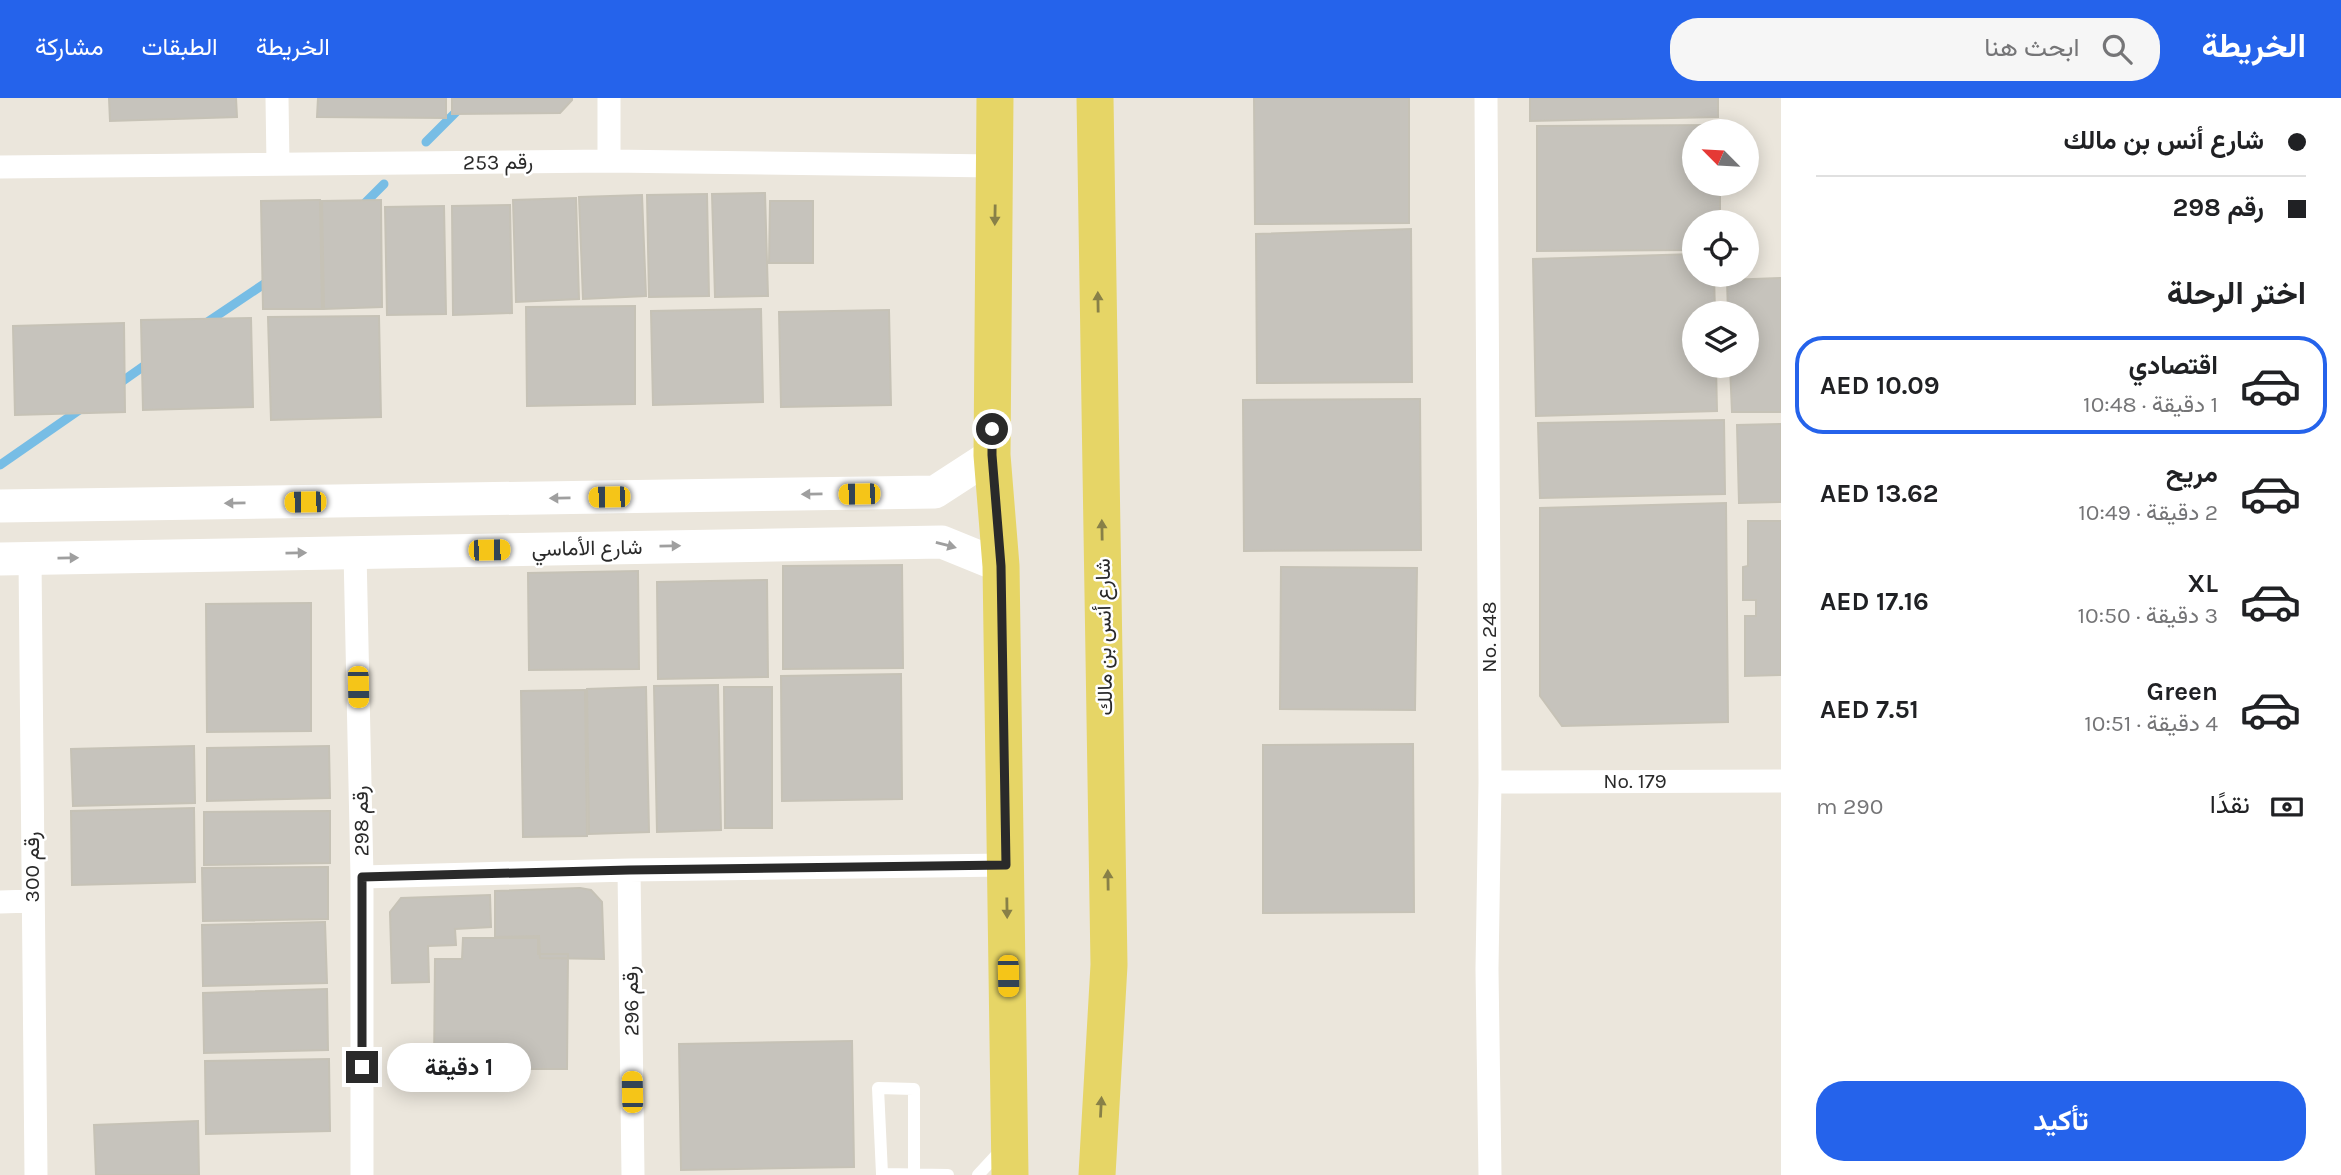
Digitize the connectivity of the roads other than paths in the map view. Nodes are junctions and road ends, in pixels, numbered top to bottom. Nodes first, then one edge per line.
1 (277, 98) edge
2 (609, 98) edge
3 (995, 98) edge
4 (1095, 98) edge
5 (1486, 98) edge
6 (609, 161) junction
7 (278, 164) junction
8 (996, 166) junction
9 (0, 167) edge
10 (992, 455) junction
11 (886, 493) junction
12 (0, 506) edge
13 (889, 543) junction
14 (355, 552) junction
15 (15, 559) edge
16 (1001, 566) junction
17 (1781, 780) edge
18 (1490, 782) junction
19 (1006, 865) junction
20 (629, 870) junction
21 (362, 877) junction
22 (32, 901) junction
23 (0, 902) edge
24 (1010, 1158) edge
25 (914, 1174) edge
26 (36, 1175) edge
27 (362, 1175) edge
28 (633, 1175) edge
29 (948, 1175) edge
30 (978, 1175) edge
31 (1097, 1175) edge
32 (1490, 1175) edge

1 - 7 street
2 - 6 street
3 - 8 main road
31 -> 4 main road, شارع أنس بن مالك
5 - 18 street, No. 248
6 - 7 street, رقم 253
6 - 8 street, رقم 253
7 - 9 street, رقم 253
8 -> 10 main road
10 - 11 street
10 - 16 main road
11 -> 12 street
11 - 13 street
14 -> 13 street, شارع الأماسي
13 -> 16 street, شارع الأماسي
15 -> 14 street, شارع الأماسي
14 - 21 street, رقم 298
15 - 22 street, رقم 300
16 - 19 main road
17 - 18 street, No. 179
18 - 32 street, No. 248
19 - 20 street
19 -> 24 main road
20 - 21 street
20 - 28 street, رقم 296
21 - 27 street, رقم 298
22 - 23 street
22 - 26 street, رقم 300
24 - 30 lane
25 - 25 lane
25 - 29 lane

